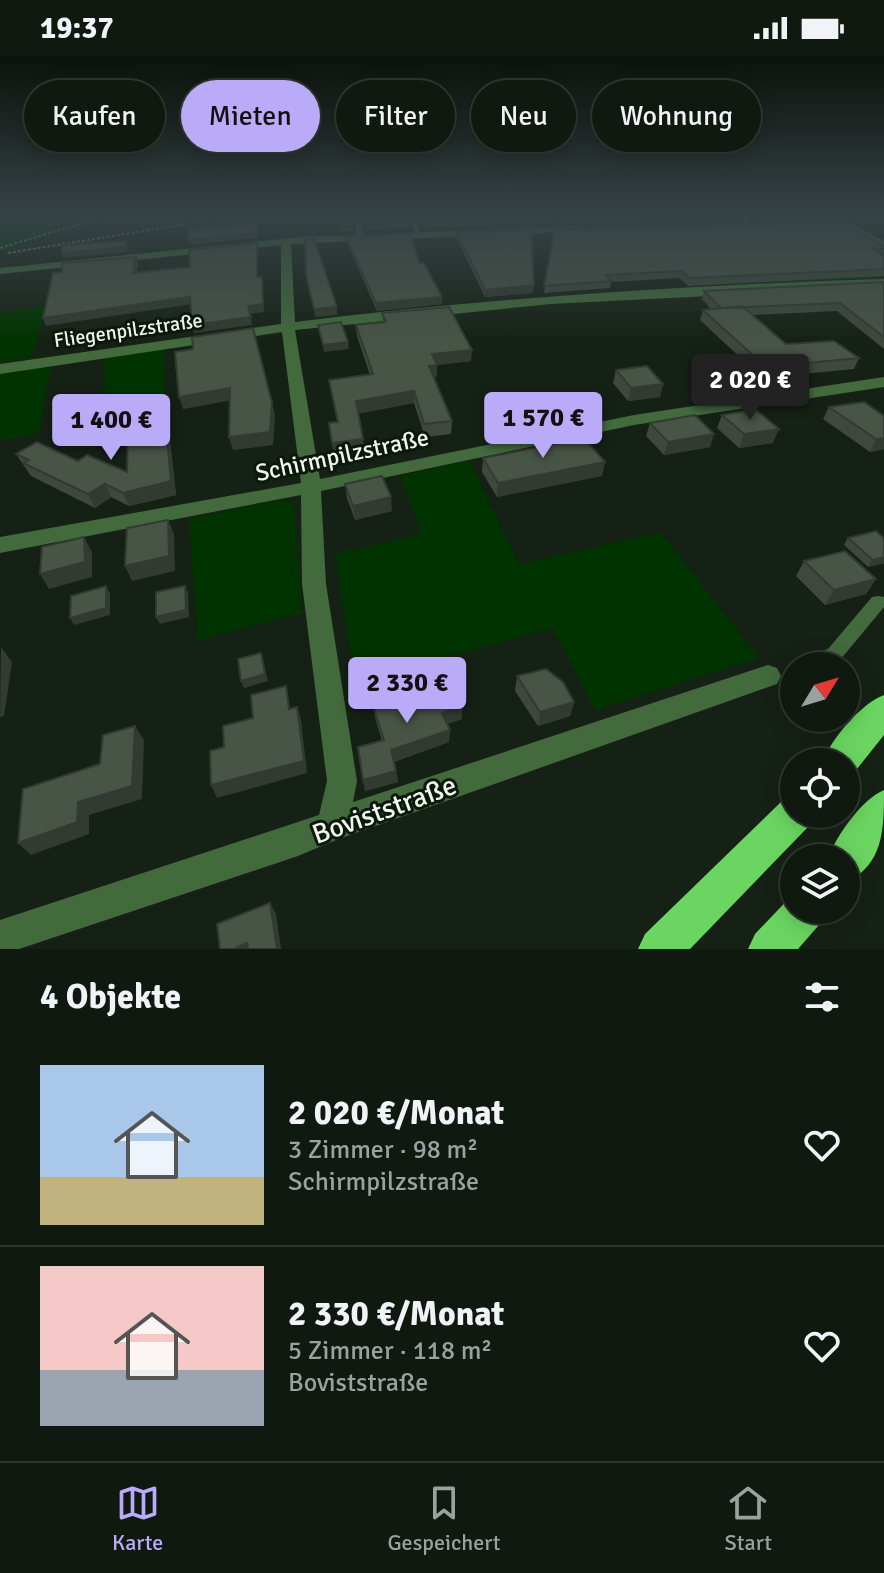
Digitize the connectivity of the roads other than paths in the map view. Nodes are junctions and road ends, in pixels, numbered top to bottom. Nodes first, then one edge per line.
1 (112, 260) edge
2 (286, 260) edge
3 (0, 271) edge
4 (884, 283) edge
5 (288, 327) junction
6 (0, 369) edge
7 (884, 382) edge
8 (311, 485) junction
9 (0, 545) edge
10 (878, 602) dead end
11 (836, 652) edge
12 (780, 672) edge
13 (884, 710) edge
14 (852, 748) edge
15 (884, 809) edge
16 (332, 825) junction
17 (781, 828) edge
18 (859, 844) edge
19 (792, 924) edge
20 (0, 938) edge
21 (660, 949) edge
22 (770, 949) edge

1 - 3 street
2 - 5 street
4 - 5 street, Fliegenpilzstraße
5 - 6 street, Fliegenpilzstraße
5 - 8 street
7 - 8 street, Schirmpilzstraße
8 - 9 street, Schirmpilzstraße
8 - 16 street
10 - 11 lane
12 - 16 street, Boviststraße
13 - 14 highway
15 - 18 highway
16 - 20 street, Boviststraße
17 - 21 highway
19 - 22 highway

